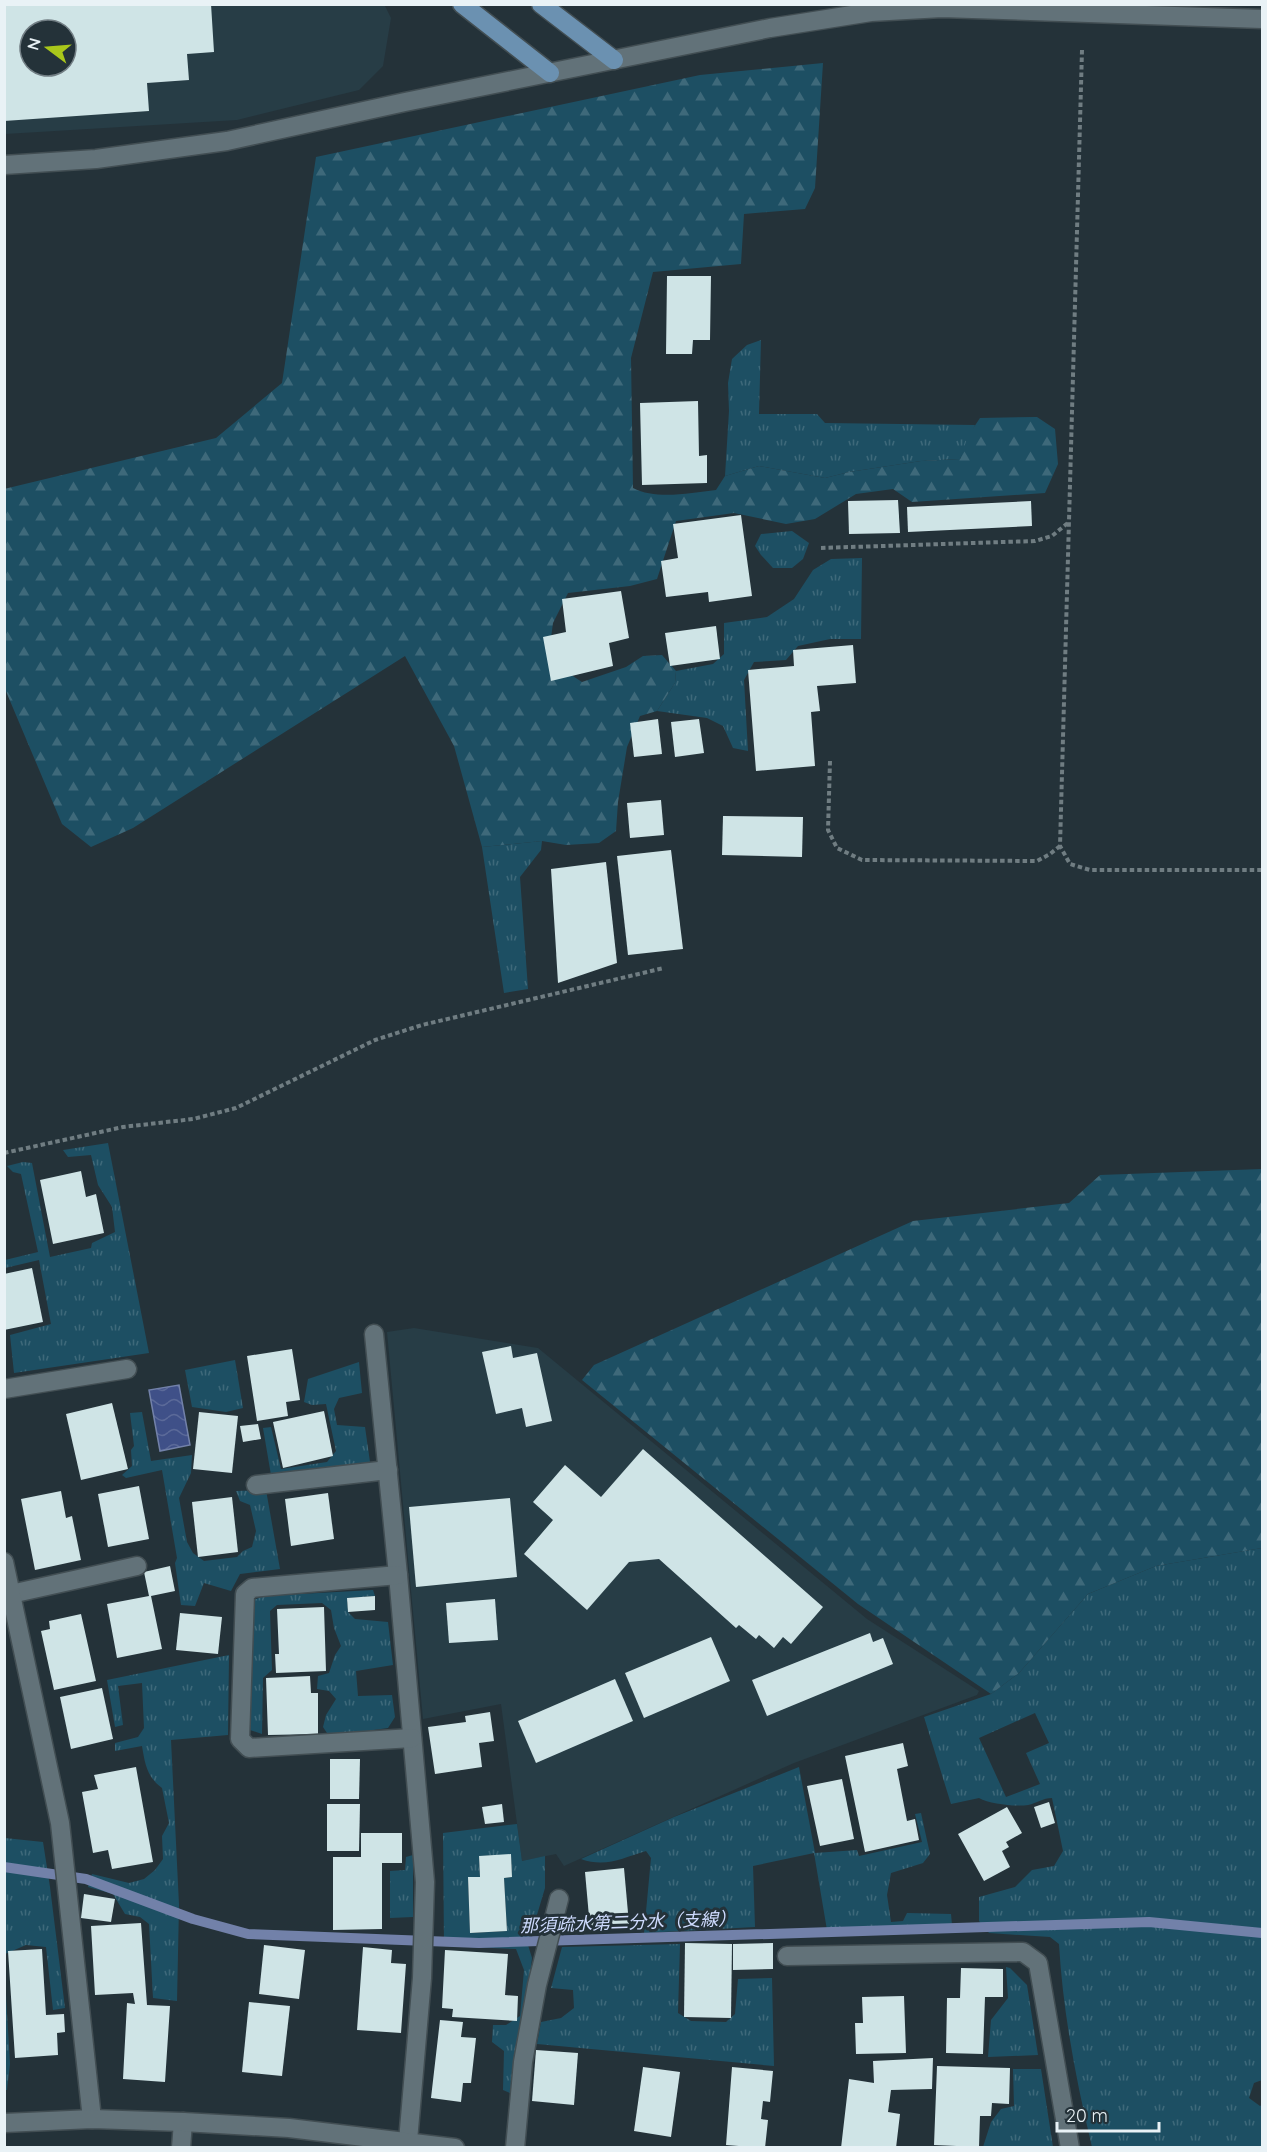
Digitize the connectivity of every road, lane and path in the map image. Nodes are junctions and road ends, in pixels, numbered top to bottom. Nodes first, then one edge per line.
1 (462, 4) edge
2 (541, 4) edge
3 (1026, 7) edge
4 (1263, 19) edge
5 (1082, 50) dead end
6 (614, 60) junction
7 (550, 73) junction
8 (4, 165) edge
9 (1069, 522) junction
10 (820, 548) dead end
11 (830, 761) dead end
12 (1060, 846) junction
13 (1263, 870) edge
14 (664, 968) dead end
15 (4, 1153) edge
16 (374, 1334) dead end
17 (128, 1369) dead end
18 (4, 1389) edge
19 (388, 1470) junction
20 (256, 1485) dead end
21 (4, 1562) edge
22 (137, 1566) dead end
23 (398, 1575) junction
24 (8, 1587) edge
25 (412, 1738) junction
26 (559, 1899) dead end
27 (787, 1956) dead end
28 (92, 2119) junction
29 (183, 2122) junction
30 (4, 2123) edge
31 (408, 2141) junction
32 (448, 2147) edge
33 (181, 2148) edge
34 (515, 2148) edge
35 (1070, 2148) edge

1 - 7 main road
2 - 6 main road
3 - 4 street
3 - 6 street
5 - 9 path
6 - 7 street
7 - 8 street
9 - 10 path
9 - 12 path
11 - 12 path
12 - 13 path
14 - 15 path
16 - 19 street
17 - 18 street
19 - 20 street
19 - 23 street
21 - 24 street
22 - 24 street
23 - 25 street
23 - 25 street
24 - 28 street
25 - 31 street
26 - 34 street
27 - 35 street
28 - 29 street
28 - 30 street
29 - 31 street
29 - 33 street
31 - 32 street

